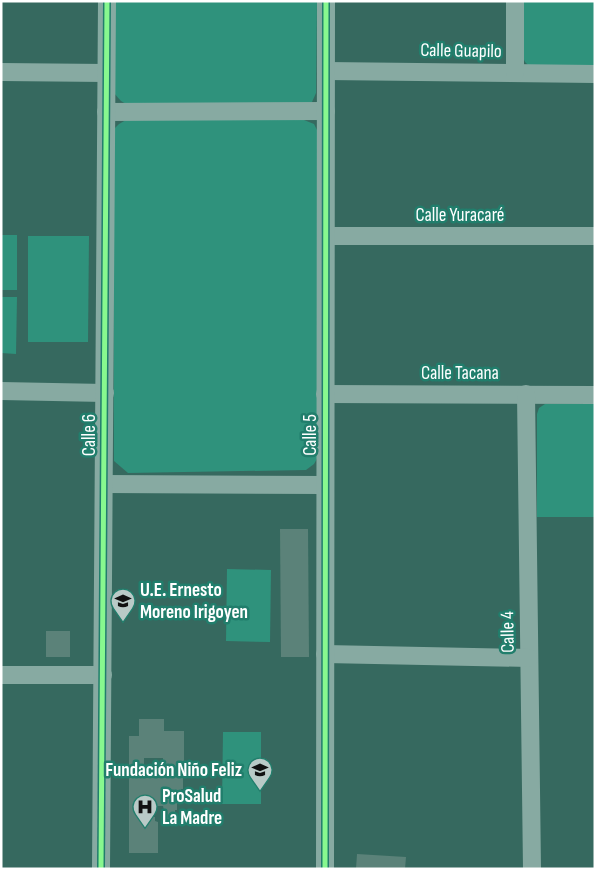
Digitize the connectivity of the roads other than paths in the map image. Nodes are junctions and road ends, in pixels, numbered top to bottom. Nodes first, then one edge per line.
1 (107, 1) edge
2 (326, 1) edge
3 (515, 1) edge
4 (326, 71) junction
5 (1, 72) edge
6 (106, 73) junction
7 (515, 73) junction
8 (595, 74) edge
9 (326, 111) junction
10 (106, 112) junction
11 (326, 236) junction
12 (595, 236) edge
13 (1, 391) edge
14 (104, 393) junction
15 (325, 394) junction
16 (526, 394) junction
17 (595, 395) edge
18 (104, 484) junction
19 (325, 485) junction
20 (325, 654) junction
21 (529, 658) junction
22 (1, 675) edge
23 (103, 675) junction
24 (101, 869) edge
25 (324, 869) edge
26 (532, 869) edge

1 - 6 street, Calle 6
2 - 4 street, Calle 5
3 - 7 street
4 - 7 street, Calle Guapilo
4 - 9 street, Calle 5
5 - 6 street
6 - 10 street, Calle 6
7 - 8 street, Calle Guapilo
9 - 10 street
9 - 11 street, Calle 5
10 - 14 street, Calle 6
11 - 12 street, Calle Yuracaré
11 - 15 street, Calle 5
13 - 14 street
14 - 18 street, Calle 6
15 - 16 street, Calle Tacana
15 - 19 street, Calle 5
16 - 17 street, Calle Tacana
16 - 21 street, Calle 4
18 - 19 street
18 - 23 street, Calle 6
19 - 20 street, Calle 5
20 - 21 street
20 - 25 street, Calle 5
21 - 26 street, Calle 4
22 - 23 street
23 - 24 street, Calle 6

